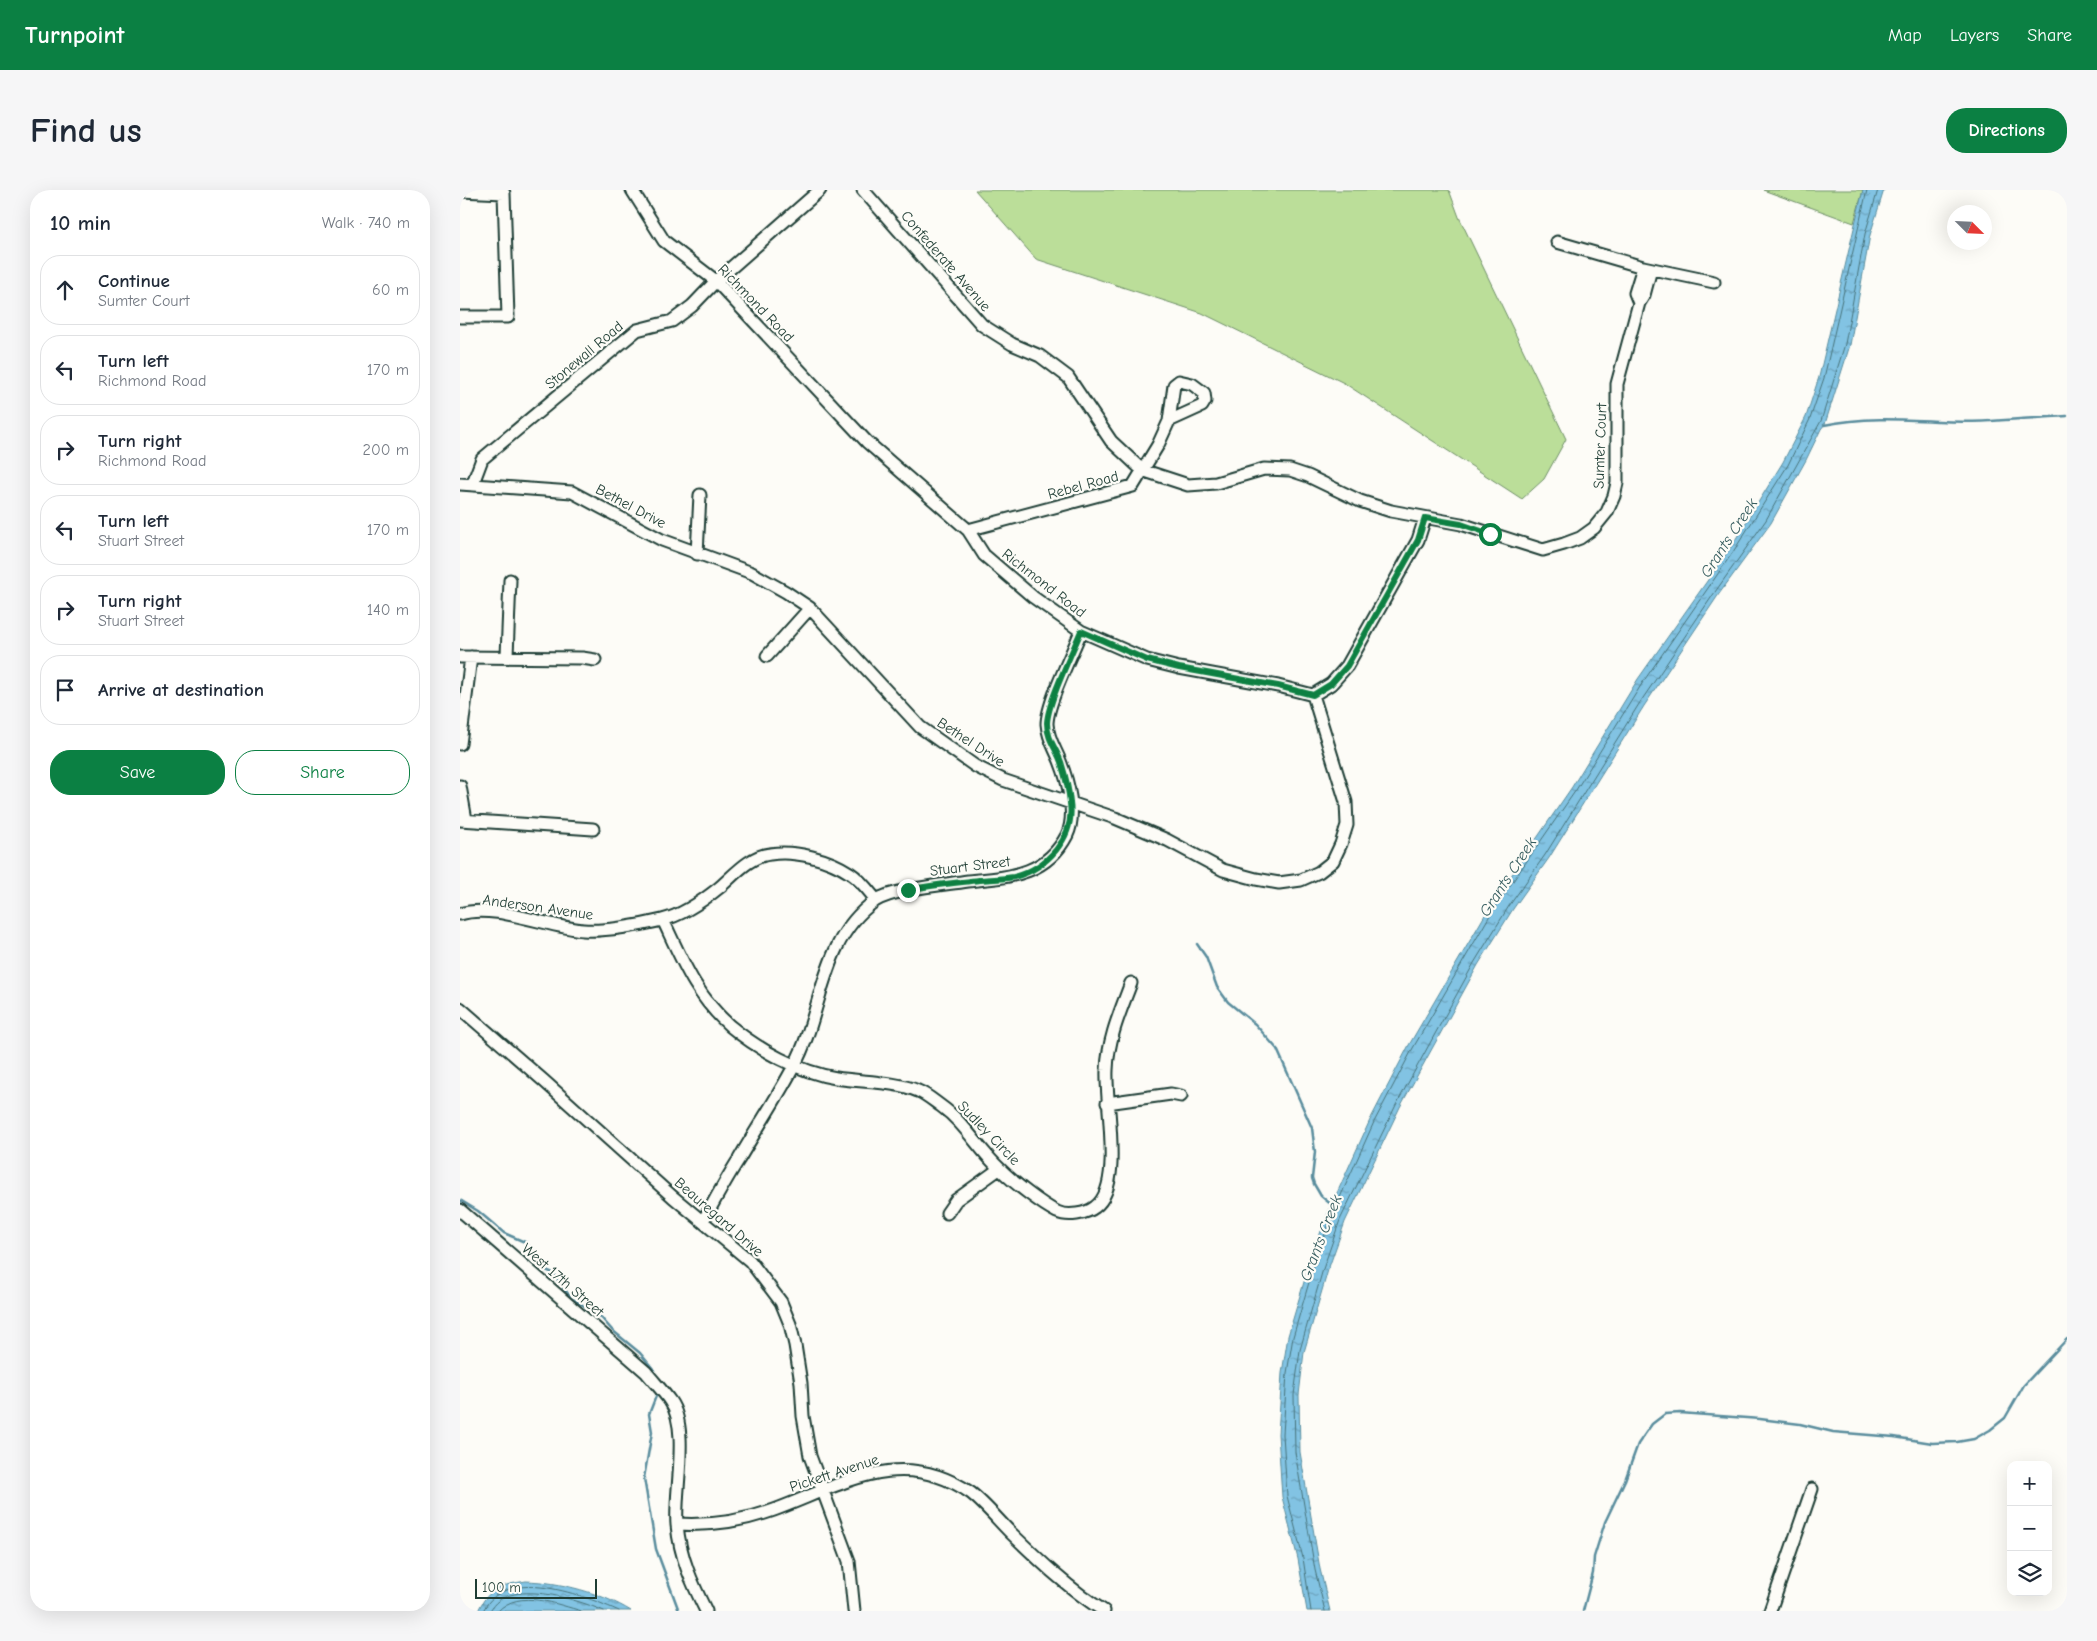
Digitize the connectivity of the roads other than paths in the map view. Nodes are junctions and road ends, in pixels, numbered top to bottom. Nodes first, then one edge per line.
1 (632, 190) edge
2 (820, 190) edge
3 (863, 190) edge
4 (460, 191) edge
5 (1557, 242) dead end
6 (1647, 268) junction
7 (716, 281) junction
8 (1714, 282) dead end
9 (460, 317) edge
10 (1169, 420) dead end
11 (1142, 470) junction
12 (473, 483) junction
13 (460, 484) edge
14 (700, 495) dead end
15 (1425, 518) junction
16 (968, 530) junction
17 (697, 554) junction
18 (510, 580) dead end
19 (810, 608) junction
20 (1081, 631) junction
21 (507, 656) junction
22 (767, 656) dead end
23 (465, 657) edge
24 (595, 660) dead end
25 (1313, 695) junction
26 (460, 744) edge
27 (460, 786) edge
28 (1070, 802) junction
29 (463, 820) edge
30 (593, 829) dead end
31 (876, 900) junction
32 (460, 914) edge
33 (663, 920) junction
34 (1131, 983) dead end
35 (460, 1008) edge
36 (795, 1065) junction
37 (1180, 1096) dead end
38 (1107, 1103) junction
39 (1000, 1169) junction
40 (460, 1210) edge
41 (946, 1213) dead end
42 (703, 1221) junction
43 (1812, 1489) dead end
44 (822, 1490) junction
45 (677, 1524) junction
46 (706, 1611) edge
47 (854, 1611) edge
48 (1104, 1611) edge
49 (1770, 1611) edge

1 - 7 street, Richmond Road
2 - 7 street, Stonewall Road
3 - 11 street, Confederate Avenue
4 - 9 street
5 - 6 street
6 - 8 street
6 - 15 street, Sumter Court
7 - 12 street, Stonewall Road
7 - 16 street, Richmond Road
10 - 11 street, Rebel Road
11 - 15 street, Confederate Avenue
11 - 16 street, Rebel Road
12 - 13 street, Bethel Drive
12 - 17 street, Bethel Drive
14 - 17 street
15 - 25 street
16 - 20 street, Richmond Road
17 - 19 street, Bethel Drive
18 - 21 street
19 - 22 street
19 - 28 street, Bethel Drive
20 - 25 street, Richmond Road
20 - 28 street, Stuart Street
21 - 23 street
21 - 24 street
23 - 26 street
25 - 28 street, Bethel Drive
27 - 29 street
28 - 31 street, Stuart Street
29 - 30 street
31 - 33 street, Anderson Avenue
31 - 36 street, Stuart Street
32 - 33 street, Anderson Avenue
33 - 36 street, Sudley Circle
34 - 38 street, Sudley Circle
35 - 42 street, Beauregard Drive
36 - 39 street, Sudley Circle
36 - 42 street, Stuart Street
37 - 38 street
38 - 39 street, Sudley Circle
39 - 41 street
40 - 45 street, West 17th Street
42 - 44 street, Beauregard Drive
43 - 49 street
44 - 45 street, Pickett Avenue
44 - 47 street, Beauregard Drive
44 - 48 street, Pickett Avenue
45 - 46 street, West 17th Street

